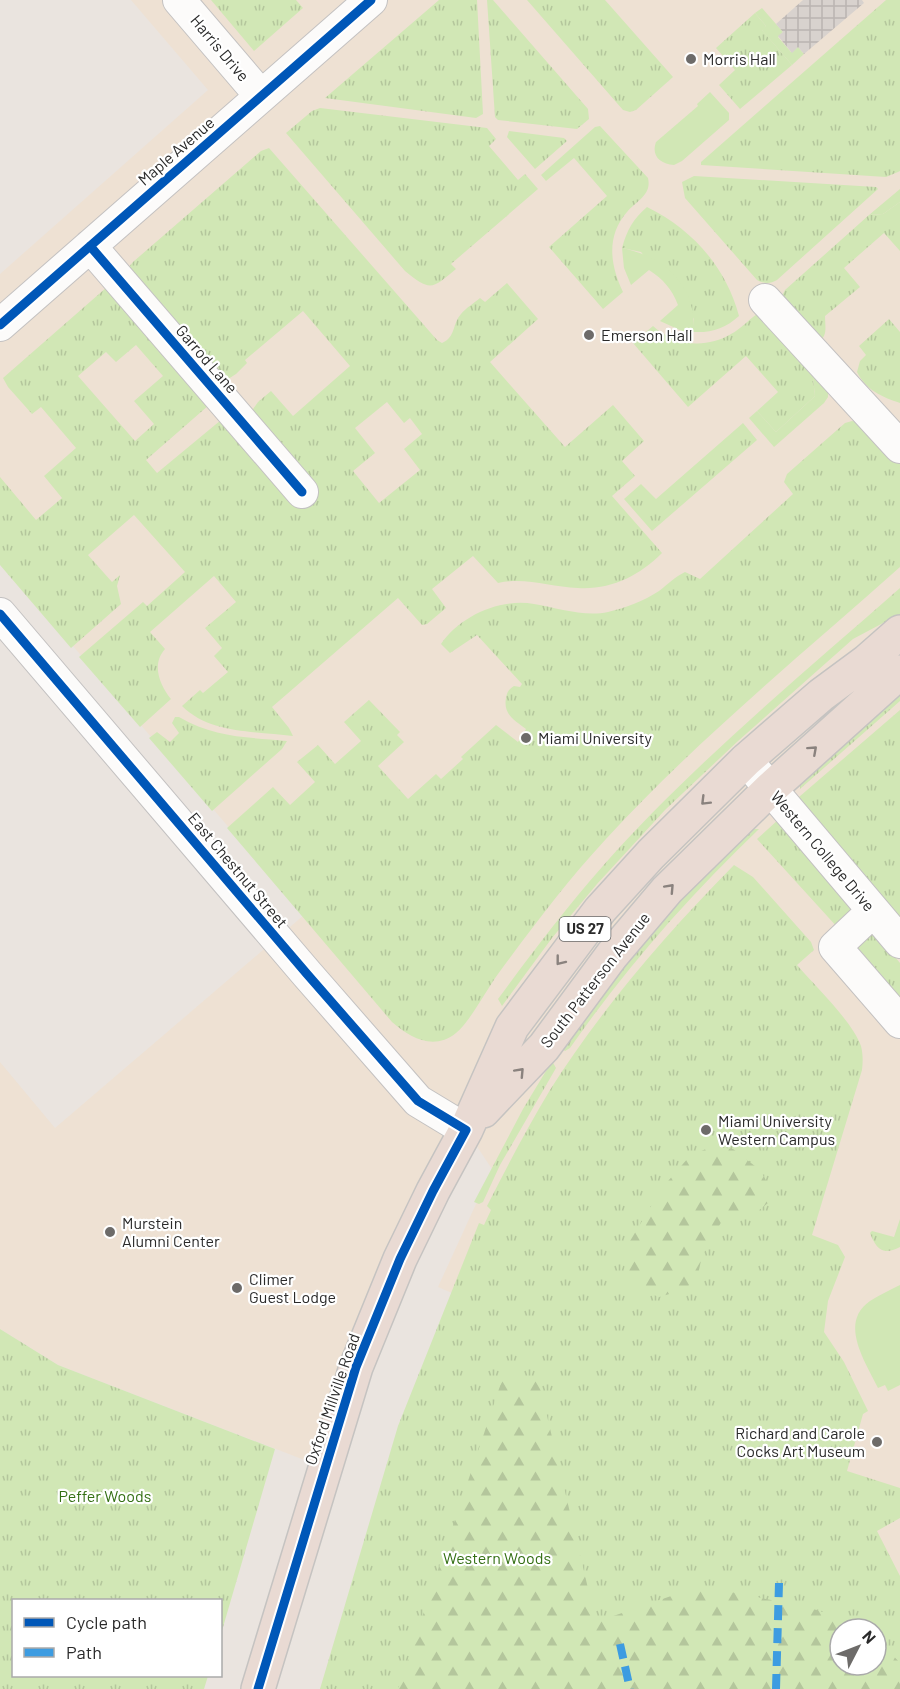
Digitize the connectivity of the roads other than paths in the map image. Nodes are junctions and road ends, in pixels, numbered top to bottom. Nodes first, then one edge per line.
1 (179, 0) edge
2 (371, 0) edge
3 (261, 96) junction
4 (90, 246) junction
5 (765, 300) dead end
6 (0, 325) edge
7 (900, 447) edge
8 (302, 492) dead end
9 (0, 614) edge
10 (900, 632) edge
11 (900, 672) edge
12 (746, 759) junction
13 (770, 789) junction
14 (873, 911) junction
15 (900, 942) edge
16 (900, 1022) edge
17 (466, 1130) junction
18 (258, 1689) edge

1 - 3 street, Harris Drive
2 - 3 street, Maple Avenue
3 - 4 street, Maple Avenue
4 - 6 street, Maple Avenue
4 - 8 street, Garrod Lane
5 - 7 street
9 - 17 street, East Chestnut Street
10 - 12 highway, US 27
13 -> 11 highway, South Patterson Avenue / US 27
12 - 13 street, Western College Drive
12 -> 17 highway, US 27
13 - 14 street, Western College Drive
17 -> 13 highway, South Patterson Avenue / US 27
14 - 15 street, Western College Drive
14 - 16 street
17 - 18 highway, Oxford Millville Road / US 27

